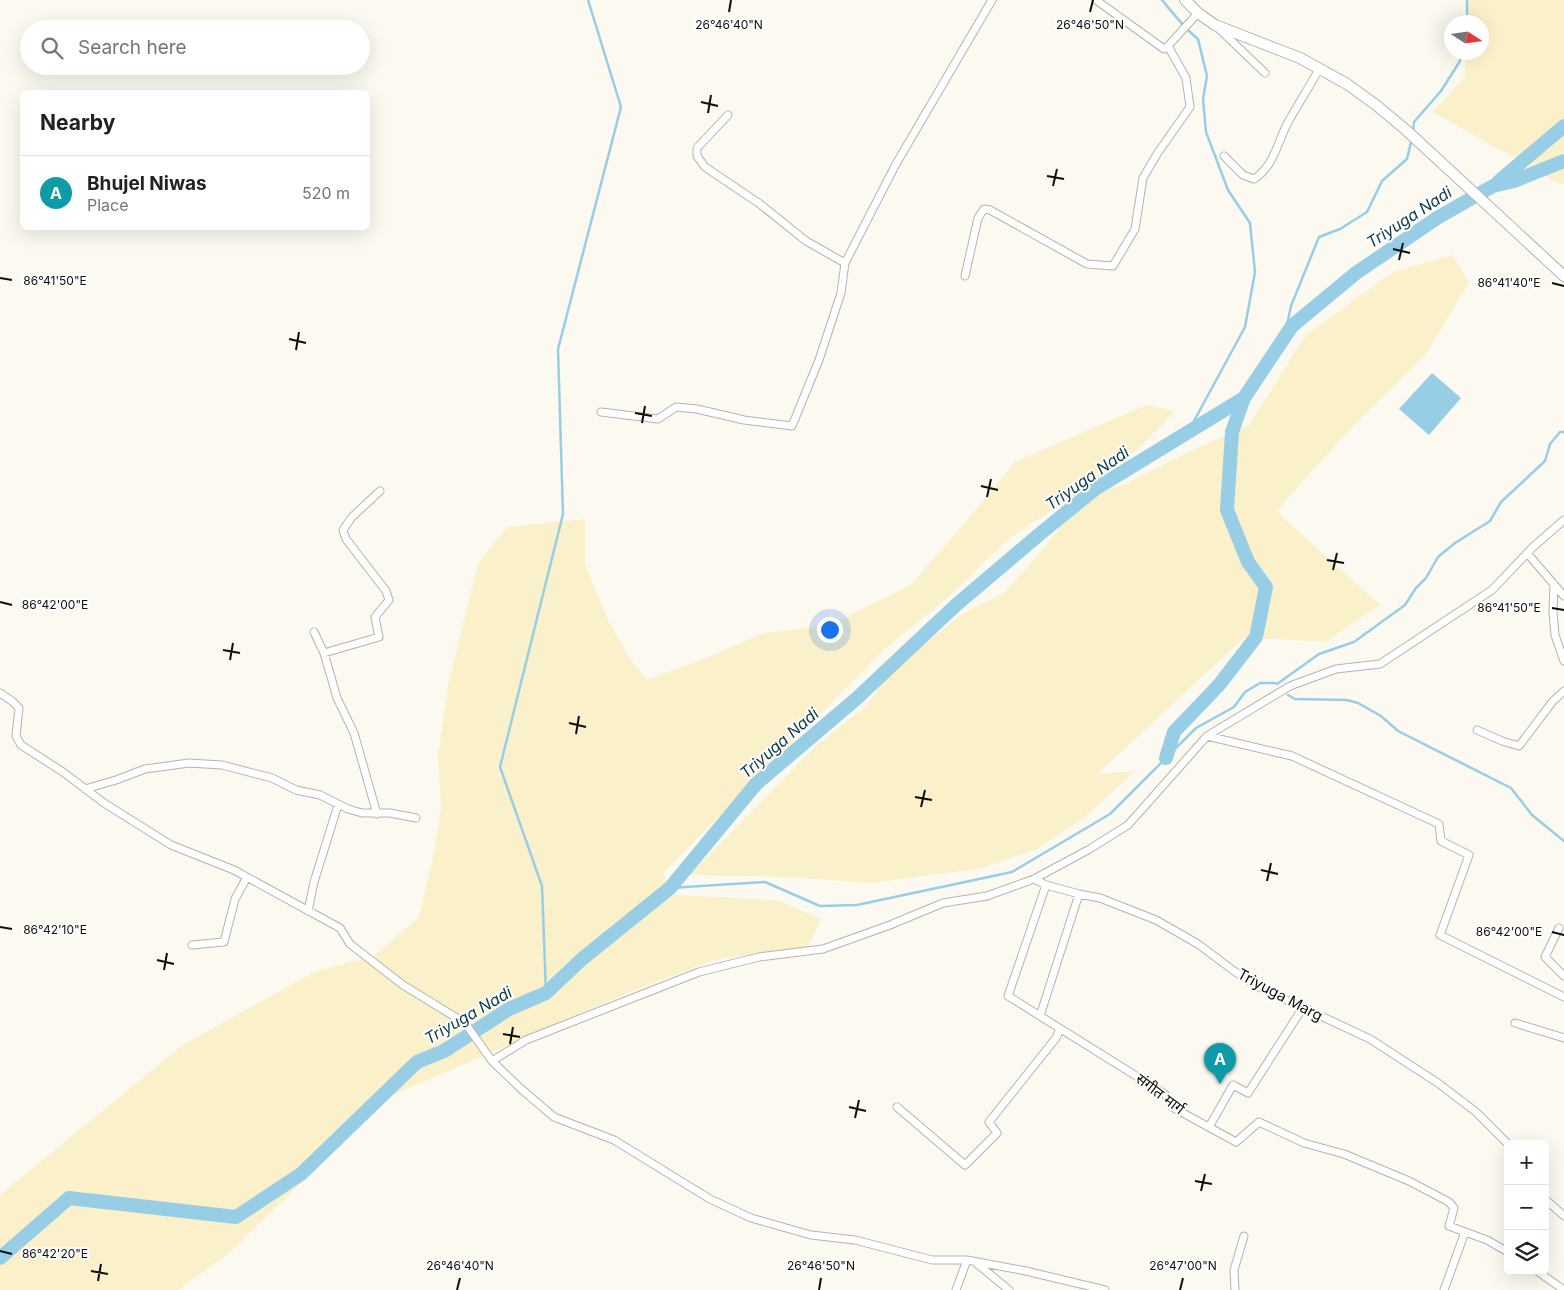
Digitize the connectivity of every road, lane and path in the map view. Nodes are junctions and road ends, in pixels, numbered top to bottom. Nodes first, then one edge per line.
1 (992, 0) edge
2 (1096, 0) edge
3 (1185, 0) edge
4 (1198, 13) junction
5 (1215, 25) junction
6 (1168, 46) junction
7 (1319, 68) junction
8 (1265, 73) dead end
9 (728, 115) dead end
10 (1224, 156) dead end
11 (845, 263) junction
12 (965, 276) dead end
13 (1564, 276) edge
14 (601, 412) dead end
15 (380, 491) dead end
16 (1564, 520) edge
17 (1527, 554) junction
18 (1554, 584) junction
19 (1564, 596) edge
20 (314, 632) dead end
21 (324, 653) junction
22 (1564, 661) edge
23 (1564, 690) edge
24 (0, 693) edge
25 (1476, 730) dead end
26 (1207, 736) junction
27 (85, 789) junction
28 (338, 806) junction
29 (377, 814) junction
30 (416, 818) dead end
31 (247, 877) junction
32 (1034, 878) junction
33 (1046, 885) junction
34 (1079, 894) junction
35 (308, 911) junction
36 (1560, 928) dead end
37 (192, 945) dead end
38 (1564, 976) edge
39 (1564, 997) edge
40 (1302, 1009) junction
41 (1040, 1016) junction
42 (1515, 1023) dead end
43 (1060, 1029) junction
44 (1564, 1038) edge
45 (492, 1061) junction
46 (897, 1107) dead end
47 (1208, 1127) junction
48 (1504, 1140) edge
49 (1549, 1203) edge
50 (1564, 1216) edge
51 (1464, 1232) junction
52 (1244, 1236) dead end
53 (1504, 1250) edge
54 (967, 1260) junction
55 (975, 1261) junction
56 (1543, 1275) edge
57 (956, 1290) edge
58 (1009, 1290) edge
59 (1105, 1290) edge
60 (1235, 1290) edge
61 (1444, 1290) edge
62 (1564, 1290) edge

1 - 11 street
2 - 6 street
3 - 4 main road
4 - 5 main road
4 - 6 street
5 - 7 main road
5 - 8 street
6 - 12 street
7 - 10 street
7 - 13 main road
9 - 11 street
11 - 14 street
15 - 21 street
16 - 17 street
17 - 18 street
17 - 26 street
18 - 19 street
18 - 22 street
20 - 21 street
21 - 29 street
23 - 25 street
24 - 27 street
26 - 32 street
26 - 39 street
27 - 28 street
27 - 31 street
28 - 29 street
28 - 35 street
29 - 30 street
31 - 35 street
31 - 37 street
32 - 33 street, Triyuga Marg
32 - 45 street
33 - 34 street, Triyuga Marg
33 - 41 street, संगीत मार्ग
34 - 40 street, Triyuga Marg
34 - 41 street
35 - 45 street
36 - 38 street
40 - 47 street
40 - 48 street, Triyuga Marg
41 - 43 street, संगीत मार्ग
42 - 44 street
43 - 46 street
43 - 47 street, संगीत मार्ग
45 - 54 street
47 - 51 street, संगीत मार्ग
49 - 50 street
51 - 53 street
51 - 61 street
52 - 60 street
54 - 55 street
54 - 57 street
55 - 58 street
55 - 59 street
56 - 62 street

